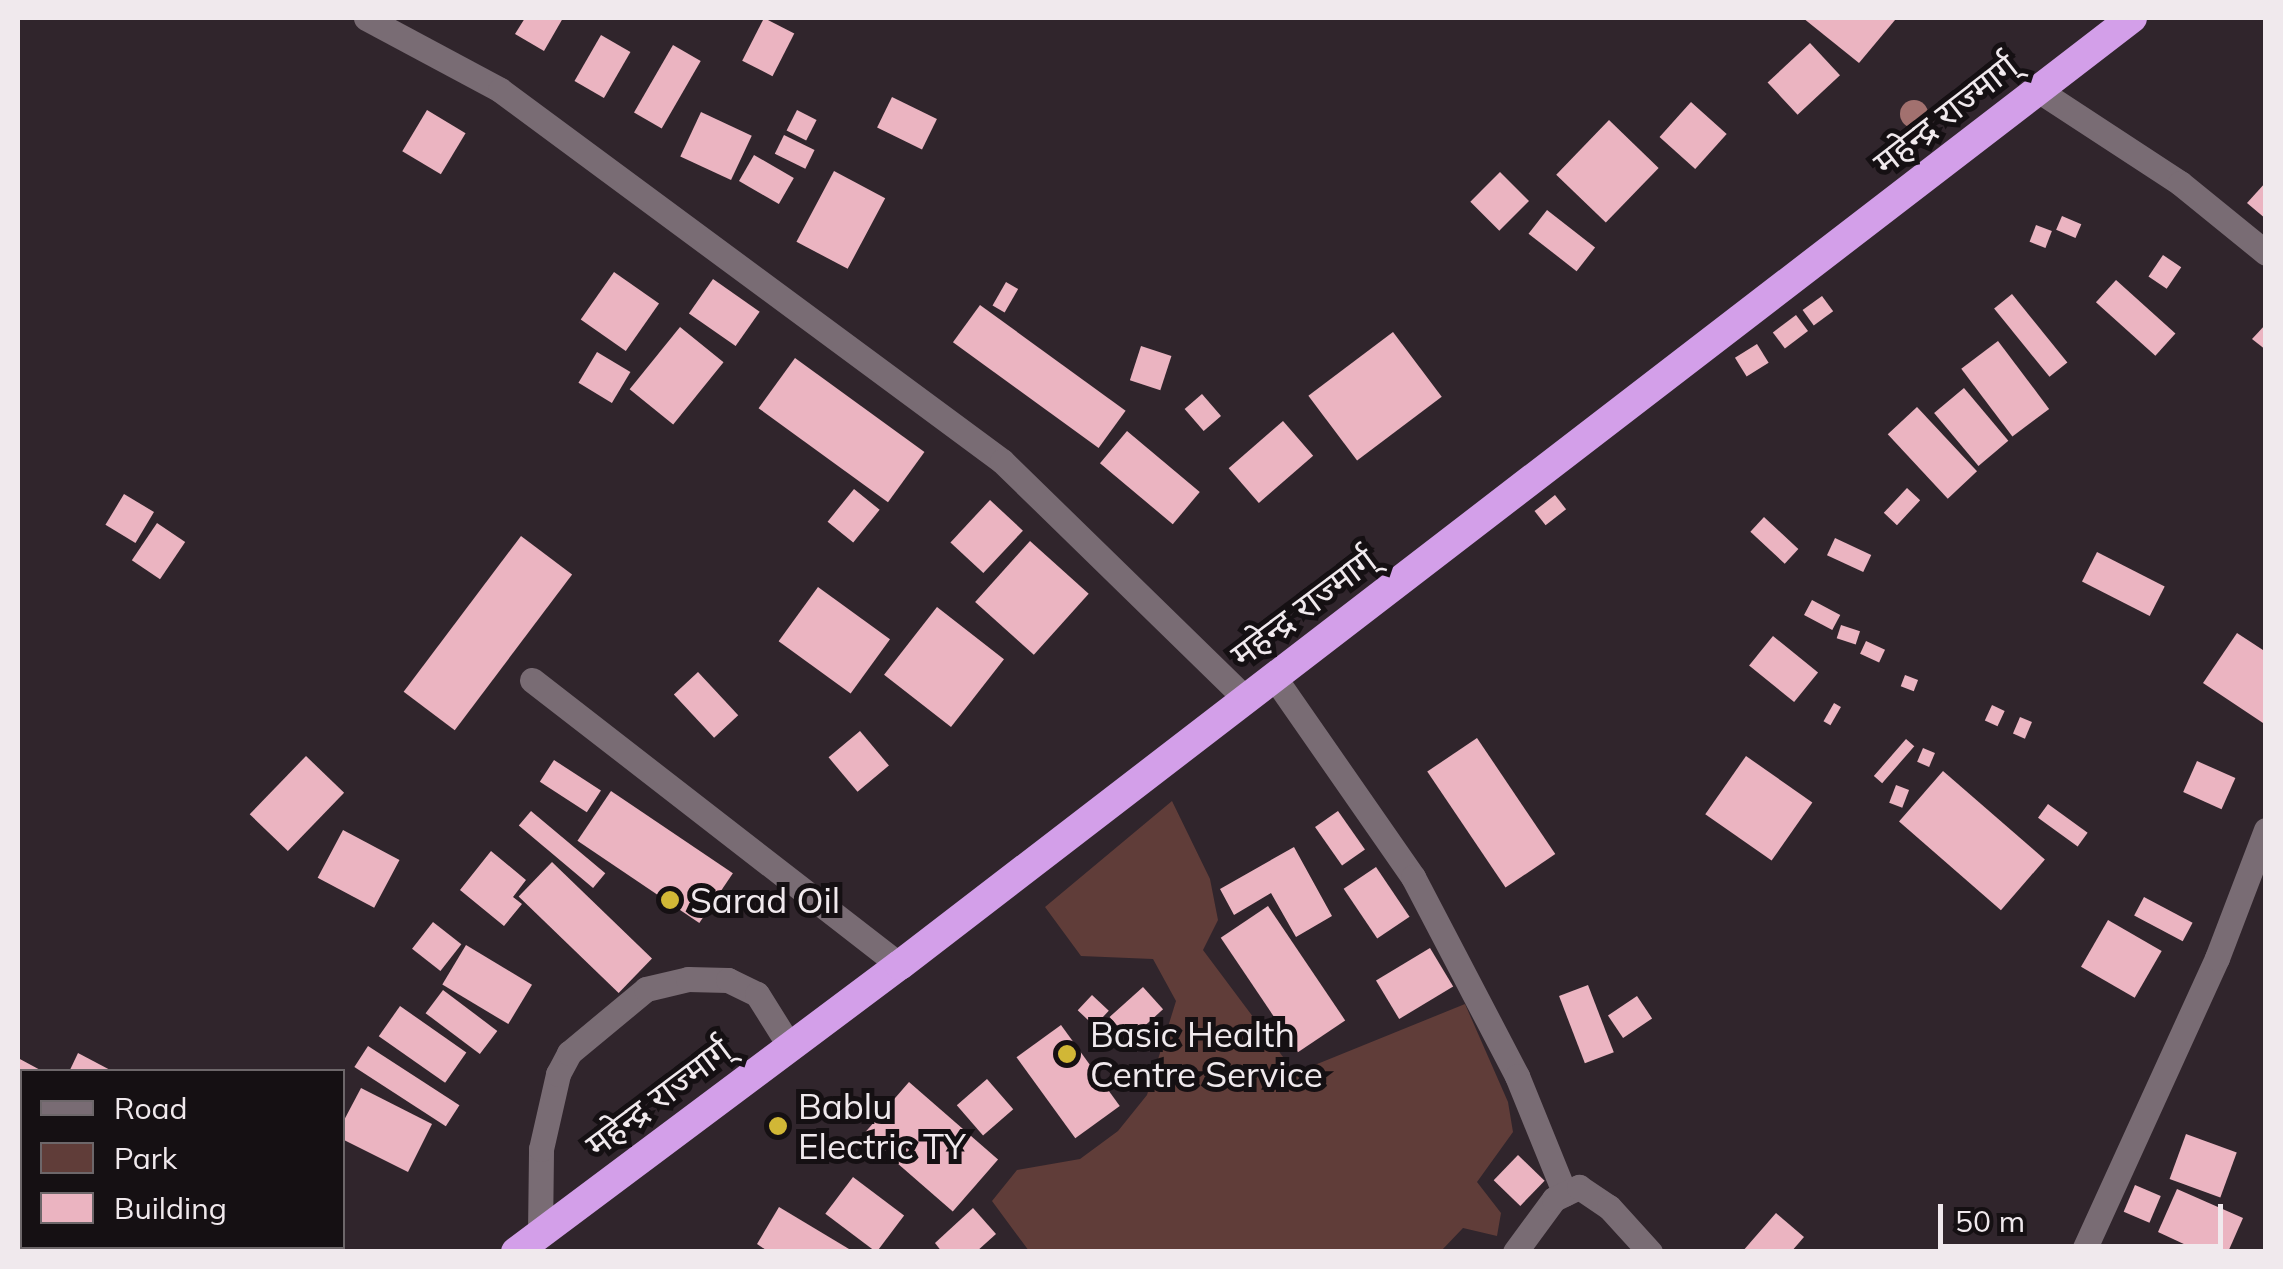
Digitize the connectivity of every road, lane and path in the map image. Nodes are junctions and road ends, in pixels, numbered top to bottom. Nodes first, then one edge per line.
1 (366, 18) edge
2 (2132, 18) edge
3 (2038, 90) junction
4 (2266, 253) edge
5 (1274, 676) junction
6 (532, 680) dead end
7 (1245, 698) junction
8 (2266, 830) edge
9 (900, 964) junction
10 (789, 1045) junction
11 (1565, 1194) junction
12 (528, 1243) edge
13 (1514, 1252) edge
14 (1650, 1252) edge
15 (2083, 1252) edge

1 - 7 street
2 - 3 highway, महेन्द्र राज्मार्ग्
3 - 4 street
3 - 5 highway, महेन्द्र राज्मार्ग्
5 - 7 highway, महेन्द्र राज्मार्ग्
5 - 11 street
6 - 9 street
7 - 9 highway, महेन्द्र राज्मार्ग्
8 - 15 street
9 - 10 highway, महेन्द्र राज्मार्ग्
10 - 12 highway, महेन्द्र राज्मार्ग्
10 - 12 street
11 - 13 street
11 - 14 street

